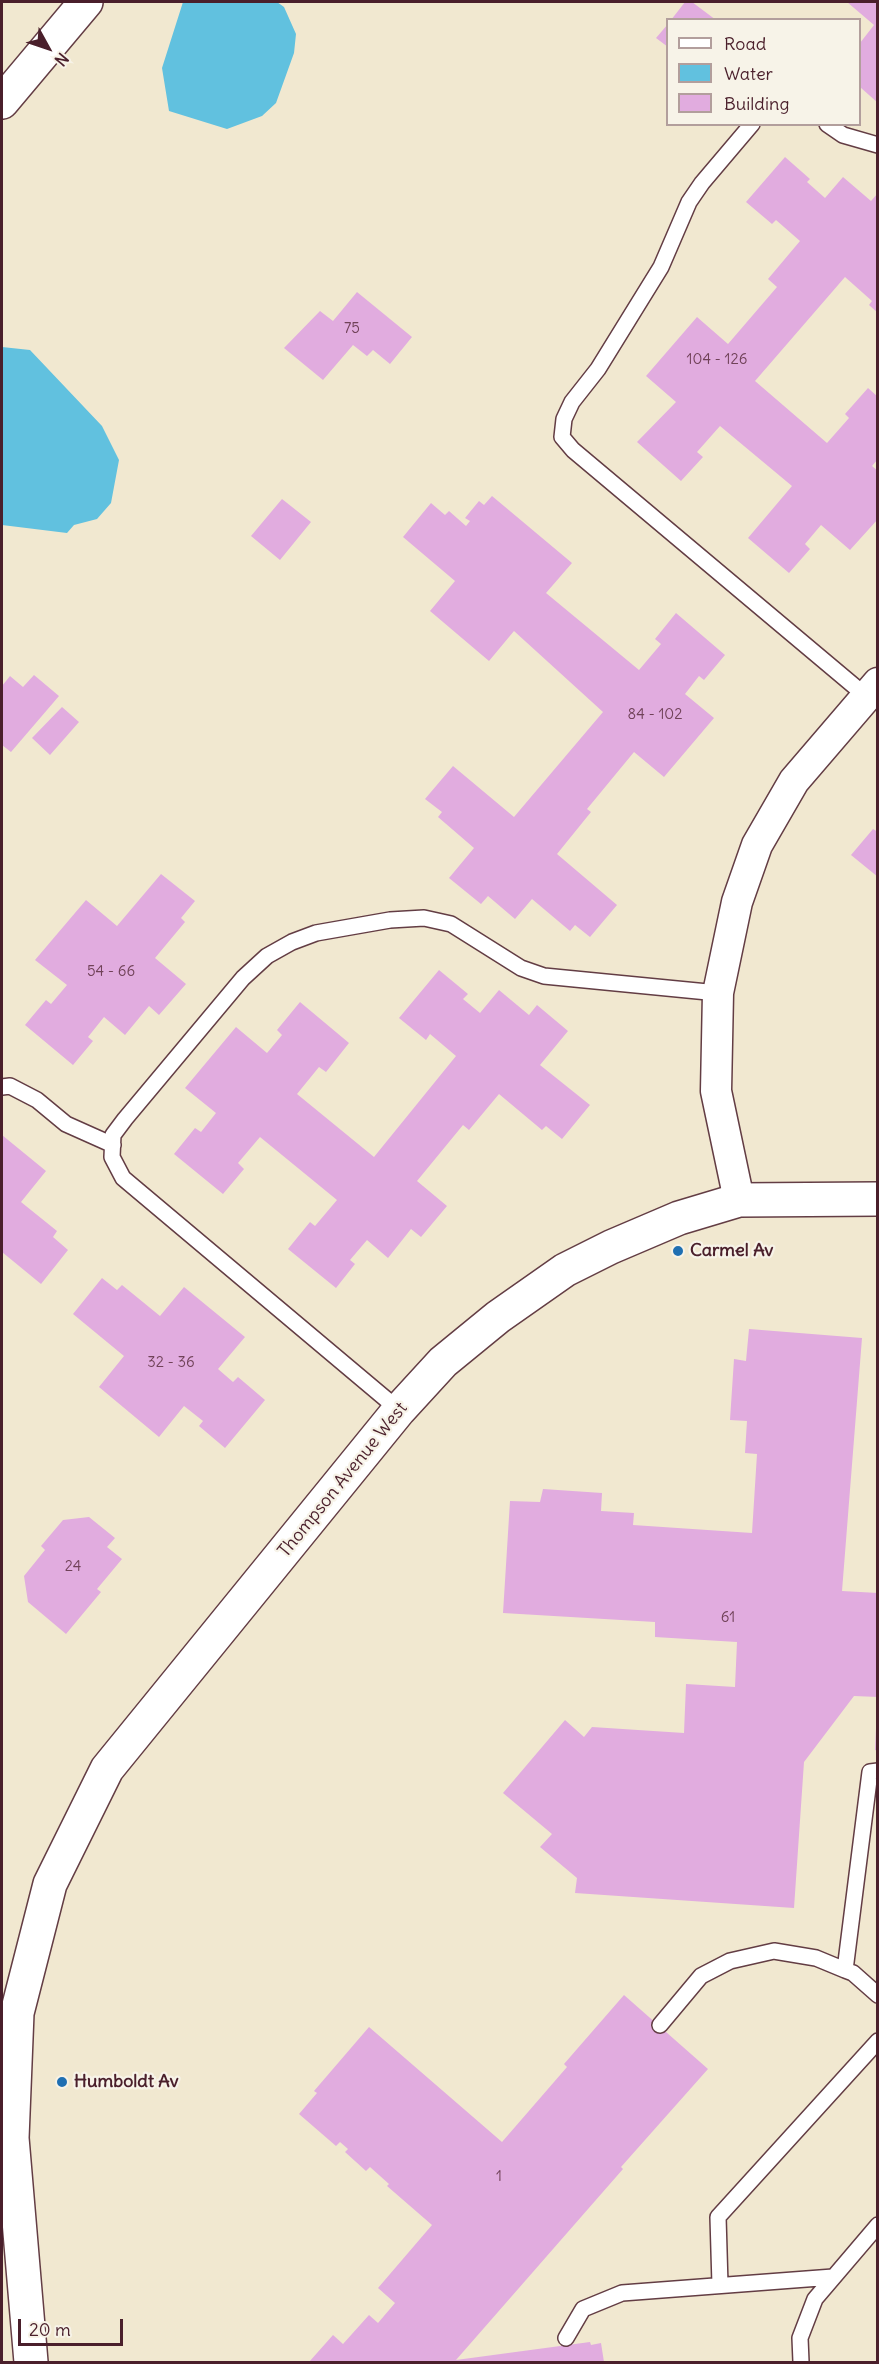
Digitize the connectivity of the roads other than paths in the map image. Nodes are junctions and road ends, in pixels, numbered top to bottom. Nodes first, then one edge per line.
1 (86, 2) edge
2 (2, 102) edge
3 (750, 126) edge
4 (830, 126) edge
5 (878, 144) edge
6 (872, 690) edge
7 (718, 993) junction
8 (2, 1087) edge
9 (112, 1145) junction
10 (878, 1199) edge
11 (739, 1200) junction
12 (399, 1410) junction
13 (878, 1771) edge
14 (845, 1970) junction
15 (878, 1995) edge
16 (9, 2012) edge
17 (660, 2025) dead end
18 (878, 2041) edge
19 (878, 2225) edge
20 (834, 2277) junction
21 (720, 2285) junction
22 (566, 2337) dead end
23 (31, 2362) edge
24 (801, 2362) edge

1 - 2 street
3 - 6 lane
4 - 5 lane
6 - 7 street
7 - 9 lane
7 - 11 street
8 - 9 lane
9 - 12 lane
10 - 11 street, Thompson Avenue West
11 - 12 street, Thompson Avenue West
12 - 16 street, Thompson Avenue West
13 - 14 lane
14 - 15 lane
14 - 17 lane
16 - 23 street, Thompson Avenue West
18 - 21 lane
19 - 20 lane
20 - 21 lane
20 - 24 lane
21 - 22 lane

